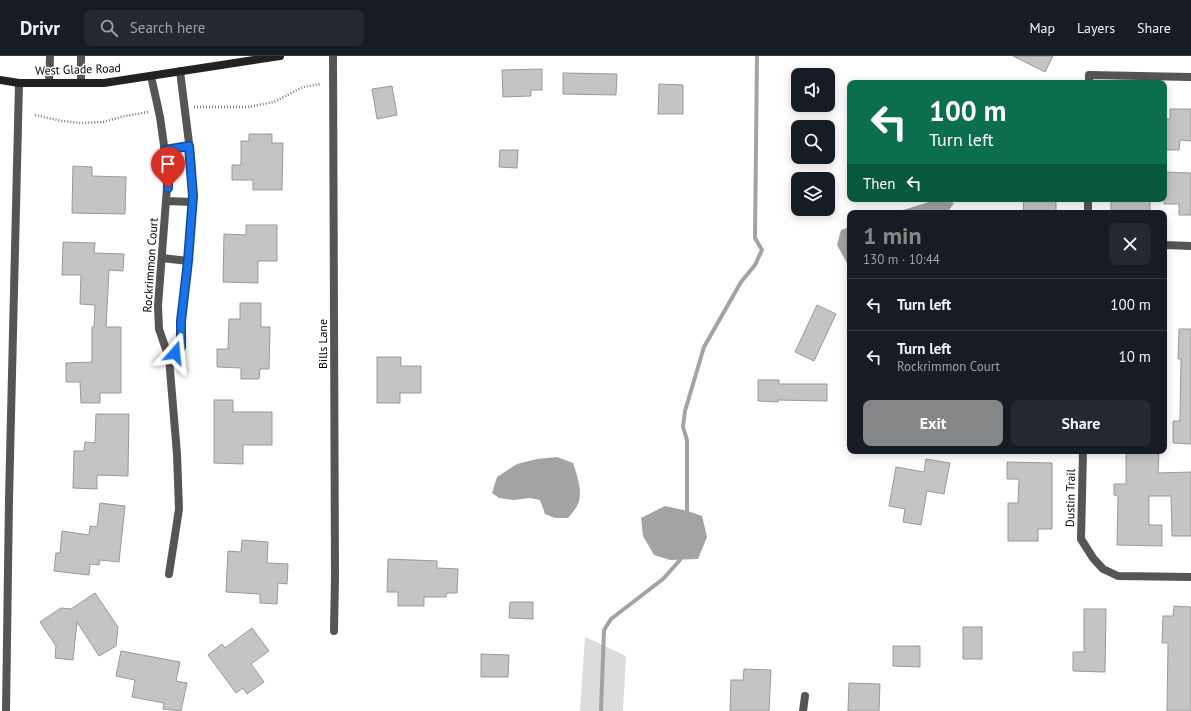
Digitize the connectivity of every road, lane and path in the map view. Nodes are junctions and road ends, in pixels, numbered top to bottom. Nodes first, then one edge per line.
1 (50, 56) edge
2 (81, 56) edge
3 (280, 56) edge
4 (333, 56) edge
5 (180, 71) junction
6 (151, 76) junction
7 (1191, 77) edge
8 (1089, 79) edge
9 (0, 80) edge
10 (19, 83) junction
11 (49, 83) junction
12 (81, 83) junction
13 (189, 146) junction
14 (165, 150) junction
15 (167, 201) junction
16 (192, 202) junction
17 (1167, 245) edge
18 (1191, 246) edge
19 (162, 258) junction
20 (188, 261) junction
21 (169, 358) junction
22 (1083, 454) edge
23 (169, 574) dead end
24 (1191, 577) edge
25 (334, 631) dead end
26 (805, 696) dead end
27 (6, 711) edge
28 (803, 711) edge

1 - 11 street
2 - 12 street
3 - 5 main road, West Glade Road
4 - 25 street, Bills Lane
5 - 6 main road, West Glade Road
5 - 13 street
6 - 12 main road, West Glade Road
6 - 14 street, Rockrimmon Court
7 - 8 street
9 - 10 main road, West Glade Road
10 - 11 main road, West Glade Road
10 - 27 street
11 - 12 main road, West Glade Road
13 - 14 street
13 - 16 street
14 - 15 street, Rockrimmon Court
15 - 16 street
15 - 19 street, Rockrimmon Court
16 - 20 street
17 - 18 street
19 - 20 street
19 - 21 street, Rockrimmon Court
20 - 21 street
21 - 23 street, Rockrimmon Court
22 - 24 street, Dustin Trail
26 - 28 street

